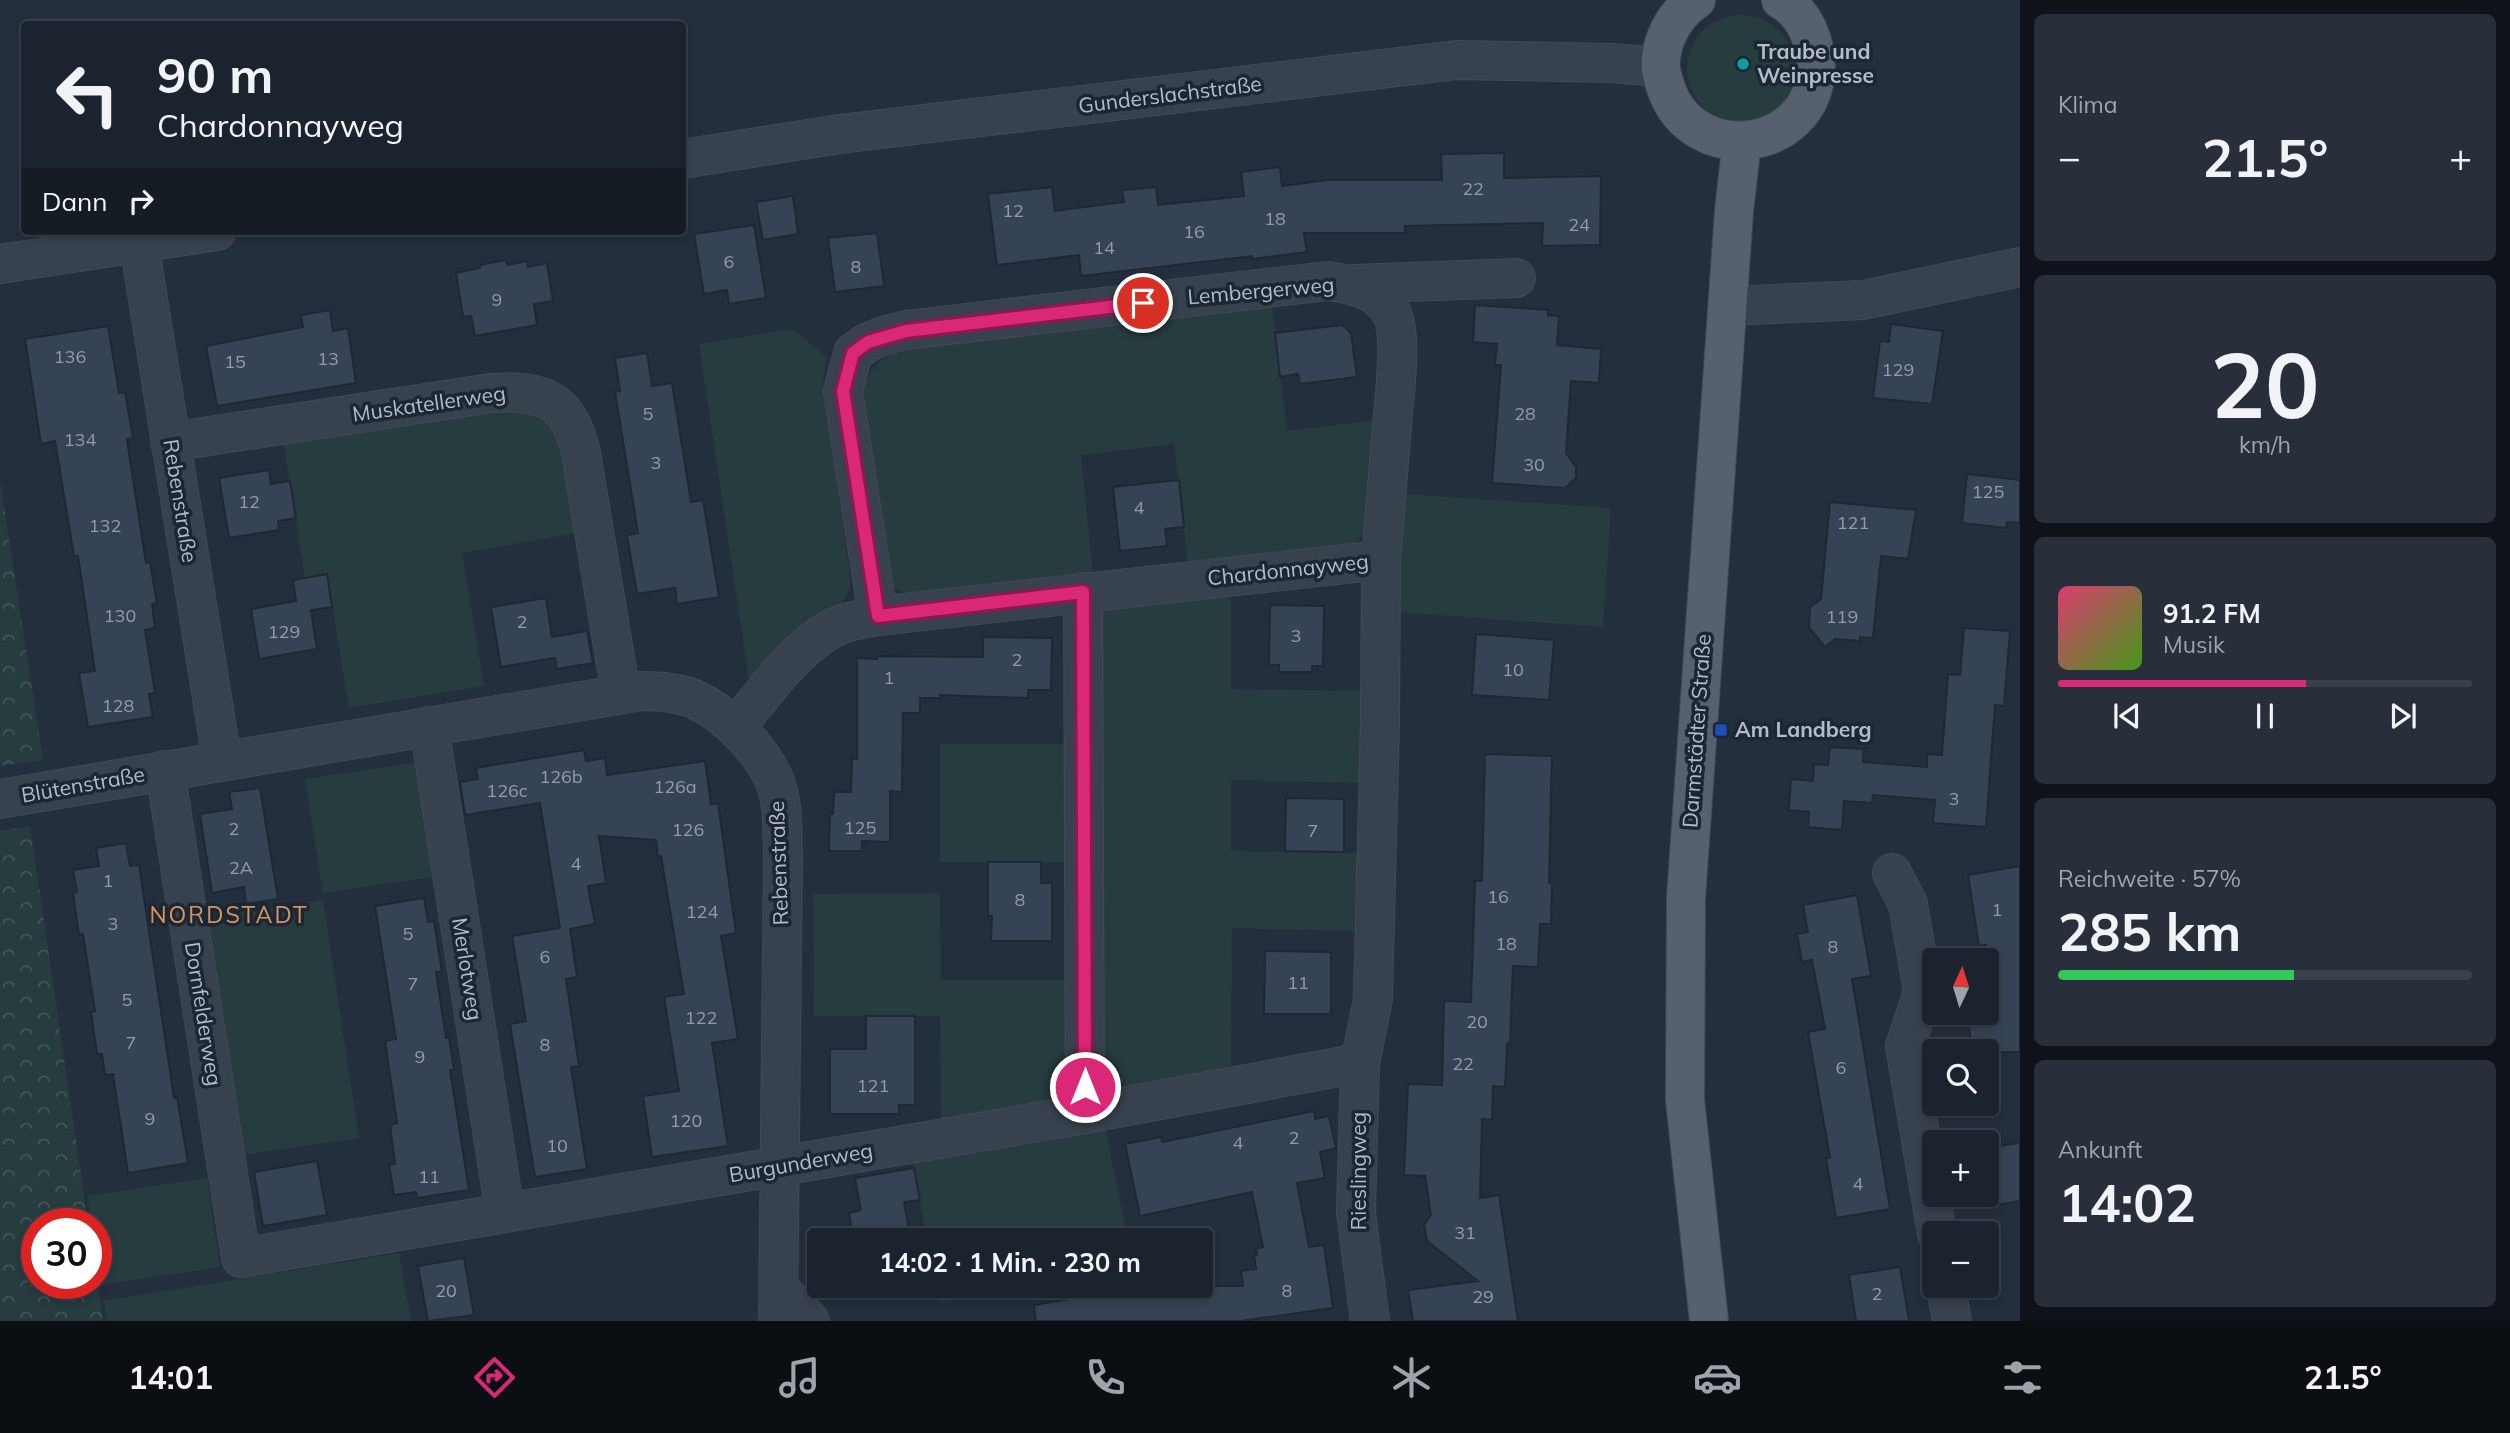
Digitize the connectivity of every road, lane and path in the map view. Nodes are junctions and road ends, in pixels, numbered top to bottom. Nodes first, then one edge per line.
1 (1696, 0) edge
2 (1781, 0) edge
3 (1659, 66) junction
4 (1742, 141) junction
5 (686, 158) edge
6 (191, 235) edge
7 (139, 243) junction
8 (0, 264) edge
9 (2020, 267) edge
10 (1516, 278) dead end
11 (1354, 284) junction
12 (1729, 306) junction
13 (170, 442) junction
14 (1381, 560) junction
15 (1083, 592) junction
16 (878, 616) junction
17 (621, 694) junction
18 (429, 726) junction
19 (736, 727) junction
20 (222, 760) junction
21 (165, 770) junction
22 (0, 799) edge
23 (1892, 873) dead end
24 (1360, 1063) junction
25 (1085, 1114) junction
26 (778, 1167) junction
27 (505, 1213) junction
28 (1935, 1221) edge
29 (241, 1258) joint
30 (1948, 1298) edge
31 (778, 1305) edge
32 (810, 1321) edge
33 (1370, 1321) edge
34 (1709, 1321) edge
35 (1952, 1321) edge

1 - 3 main road
2 - 4 main road
3 - 4 main road
3 - 5 street, Gunderslachstraße
4 - 12 main road, Darmstädter Straße
6 - 7 street
7 - 8 street
7 - 13 street, Rebenstraße
9 - 12 street
10 - 11 street
11 - 14 street, Lembergerweg
11 - 16 street, Lembergerweg
12 - 34 main road, Darmstädter Straße
13 - 17 street, Muskatellerweg
13 - 20 street, Rebenstraße
14 - 15 street, Chardonnayweg
14 - 24 street, Chardonnayweg
15 - 16 street, Chardonnayweg
15 - 25 street
16 - 19 street, Chardonnayweg
17 - 18 street, Rebenstraße
17 - 19 street, Rebenstraße
18 - 20 street, Rebenstraße
18 - 27 street, Merlotweg
19 - 26 street, Rebenstraße
20 - 21 street, Rebenstraße
21 - 22 street, Blütenstraße
21 - 29 street, Dornfelderweg
23 - 28 street
24 - 25 street, Burgunderweg
24 - 33 street, Rieslingweg
25 - 26 street, Burgunderweg
26 - 27 street, Burgunderweg
26 - 31 street, Rebenstraße
27 - 29 street, Burgunderweg
30 - 35 street
31 - 32 street, Rebenstraße

